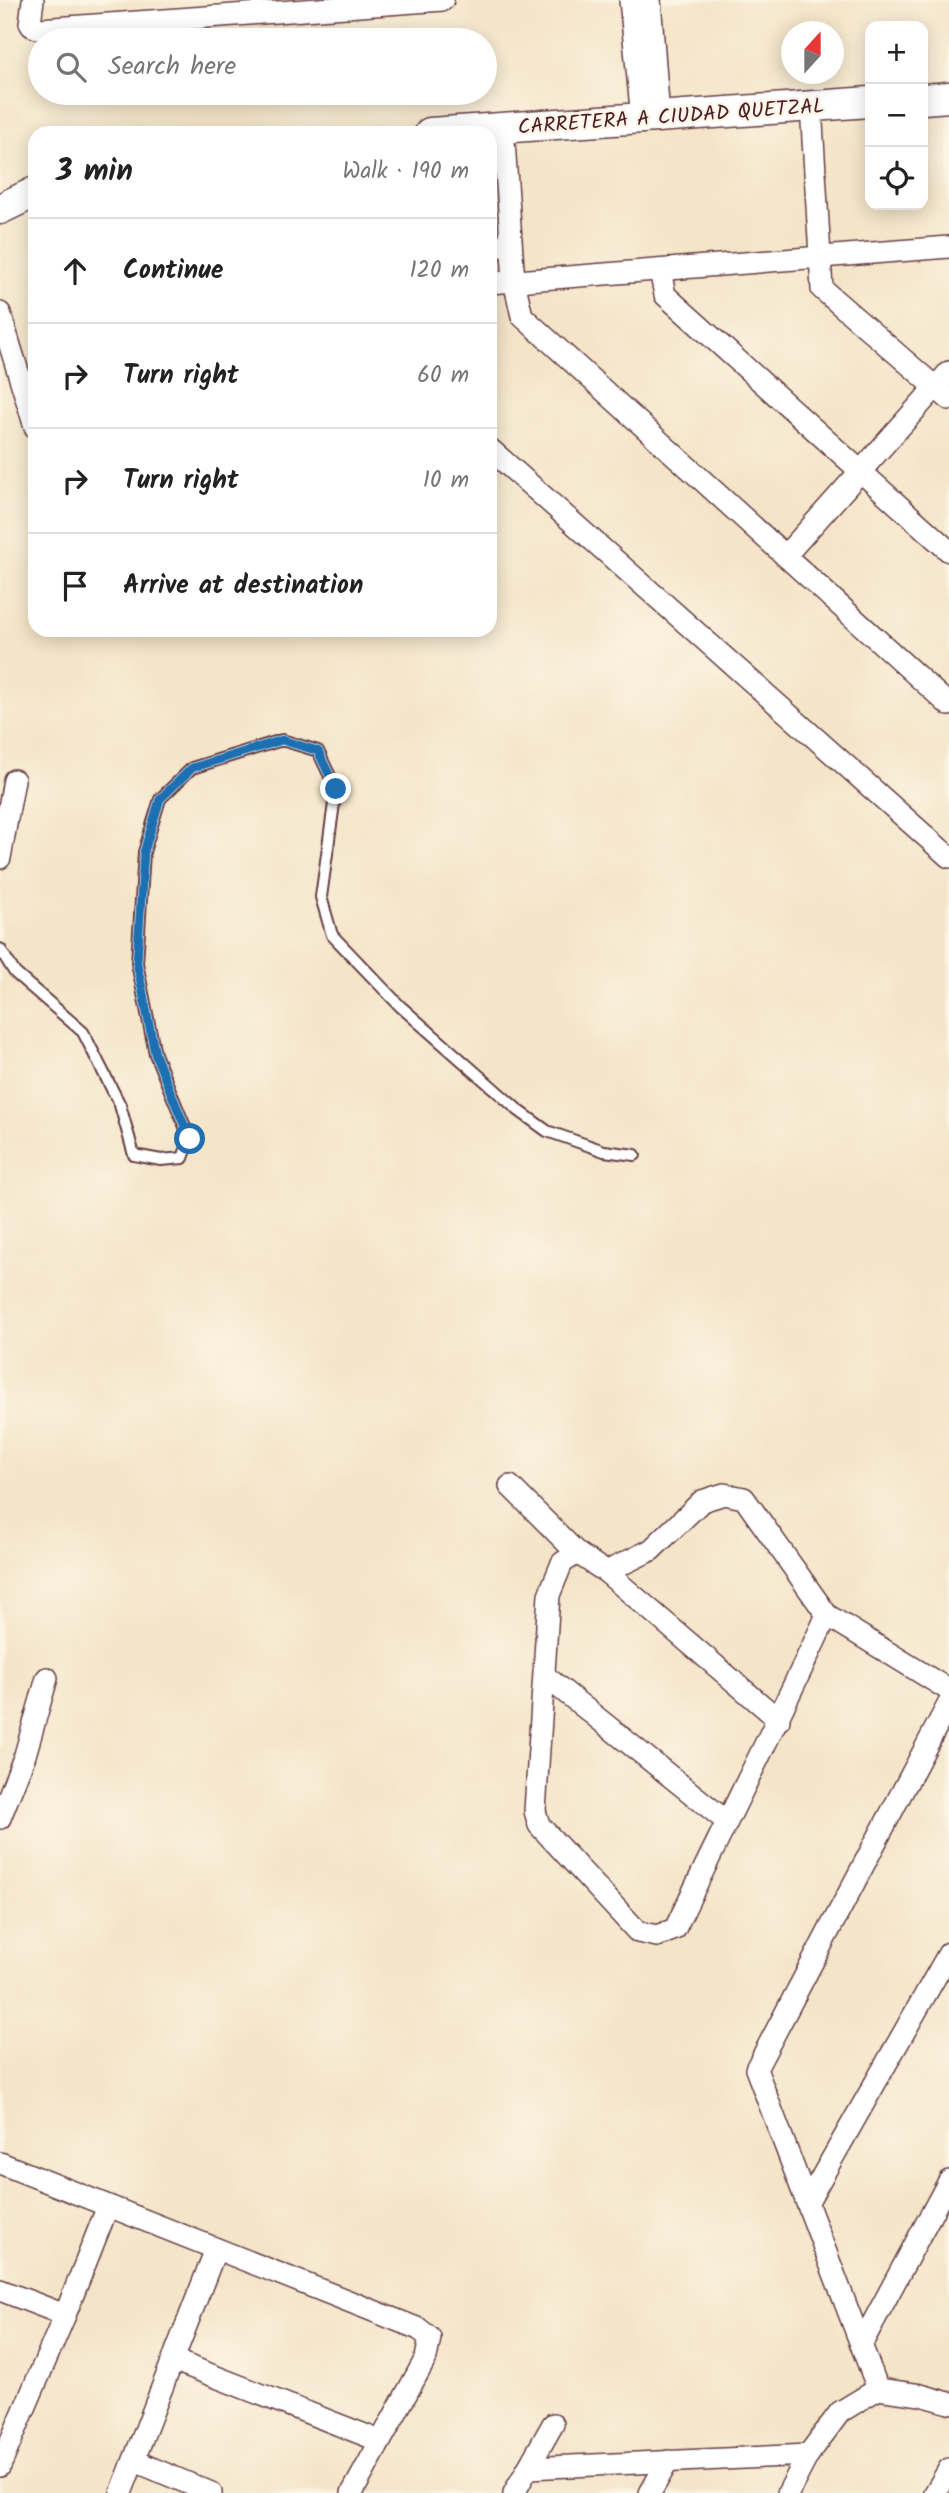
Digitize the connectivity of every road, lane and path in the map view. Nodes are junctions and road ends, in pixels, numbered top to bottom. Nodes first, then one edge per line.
1 (33, 0) edge
2 (443, 0) edge
3 (630, 0) edge
4 (650, 0) edge
5 (38, 28) edge
6 (54, 28) edge
7 (949, 97) edge
8 (928, 99) edge
9 (865, 102) edge
10 (811, 106) junction
11 (650, 118) junction
12 (497, 128) edge
13 (503, 128) junction
14 (28, 195) edge
15 (0, 209) edge
16 (497, 244) edge
17 (949, 247) edge
18 (511, 248) junction
19 (820, 257) junction
20 (660, 270) junction
21 (514, 281) junction
22 (497, 282) edge
23 (0, 313) edge
24 (945, 386) edge
25 (28, 404) edge
26 (497, 455) edge
27 (861, 471) junction
28 (949, 551) edge
29 (785, 556) junction
30 (949, 705) edge
31 (13, 780) dead end
32 (949, 857) edge
33 (0, 858) edge
34 (0, 949) edge
35 (635, 1155) dead end
36 (510, 1486) dead end
37 (576, 1553) junction
38 (606, 1572) junction
39 (827, 1615) junction
40 (545, 1676) junction
41 (47, 1678) dead end
42 (949, 1690) edge
43 (949, 1703) edge
44 (779, 1720) junction
45 (0, 1818) edge
46 (726, 1821) junction
47 (945, 1960) edge
48 (949, 1988) edge
49 (0, 2163) edge
50 (949, 2181) edge
51 (807, 2203) junction
52 (108, 2206) junction
53 (216, 2249) junction
54 (0, 2290) edge
55 (65, 2315) junction
56 (861, 2345) junction
57 (173, 2360) junction
58 (878, 2389) junction
59 (949, 2403) edge
60 (552, 2424) dead end
61 (380, 2441) junction
62 (808, 2455) junction
63 (668, 2461) junction
64 (135, 2462) junction
65 (0, 2466) edge
66 (528, 2468) junction
67 (949, 2469) edge
68 (121, 2493) edge
69 (211, 2493) edge
70 (352, 2493) edge
71 (514, 2493) edge
72 (650, 2493) edge
73 (788, 2493) edge
74 (935, 2493) edge

1 - 5 street
2 - 6 street
3 - 11 street
4 - 11 street
7 - 8 main road
9 - 10 main road, CARRETERA A CIUDAD QUETZAL
10 - 11 main road, CARRETERA A CIUDAD QUETZAL
10 - 19 street
11 - 13 main road, CARRETERA A CIUDAD QUETZAL
12 - 13 main road, CARRETERA A CIUDAD QUETZAL
13 - 18 street
14 - 15 main road
16 - 18 street
17 - 19 street
18 - 21 street
19 - 20 street
19 - 24 street
20 - 21 street
20 - 27 street
21 - 22 street
21 - 29 street
23 - 25 street
24 - 27 street
26 - 32 street
27 - 28 street
27 - 29 street
29 - 30 street
31 - 33 street
34 - 35 lane
36 - 37 street
37 - 38 street
37 - 40 street
38 - 39 street
38 - 44 street
39 - 42 street
39 - 44 street
40 - 46 street
40 - 46 street
41 - 45 street
43 - 51 street
44 - 46 street
47 - 48 street
47 - 51 street
49 - 52 street
50 - 56 street
51 - 56 street
52 - 53 street
52 - 55 street
53 - 57 street
53 - 61 street
54 - 55 street
55 - 65 street
56 - 58 street
57 - 61 street
57 - 64 street
58 - 59 street
58 - 62 street
60 - 66 street
61 - 70 street
62 - 63 street
62 - 73 street
63 - 66 street
63 - 72 street
64 - 68 street
64 - 69 street
66 - 71 street
67 - 74 street

